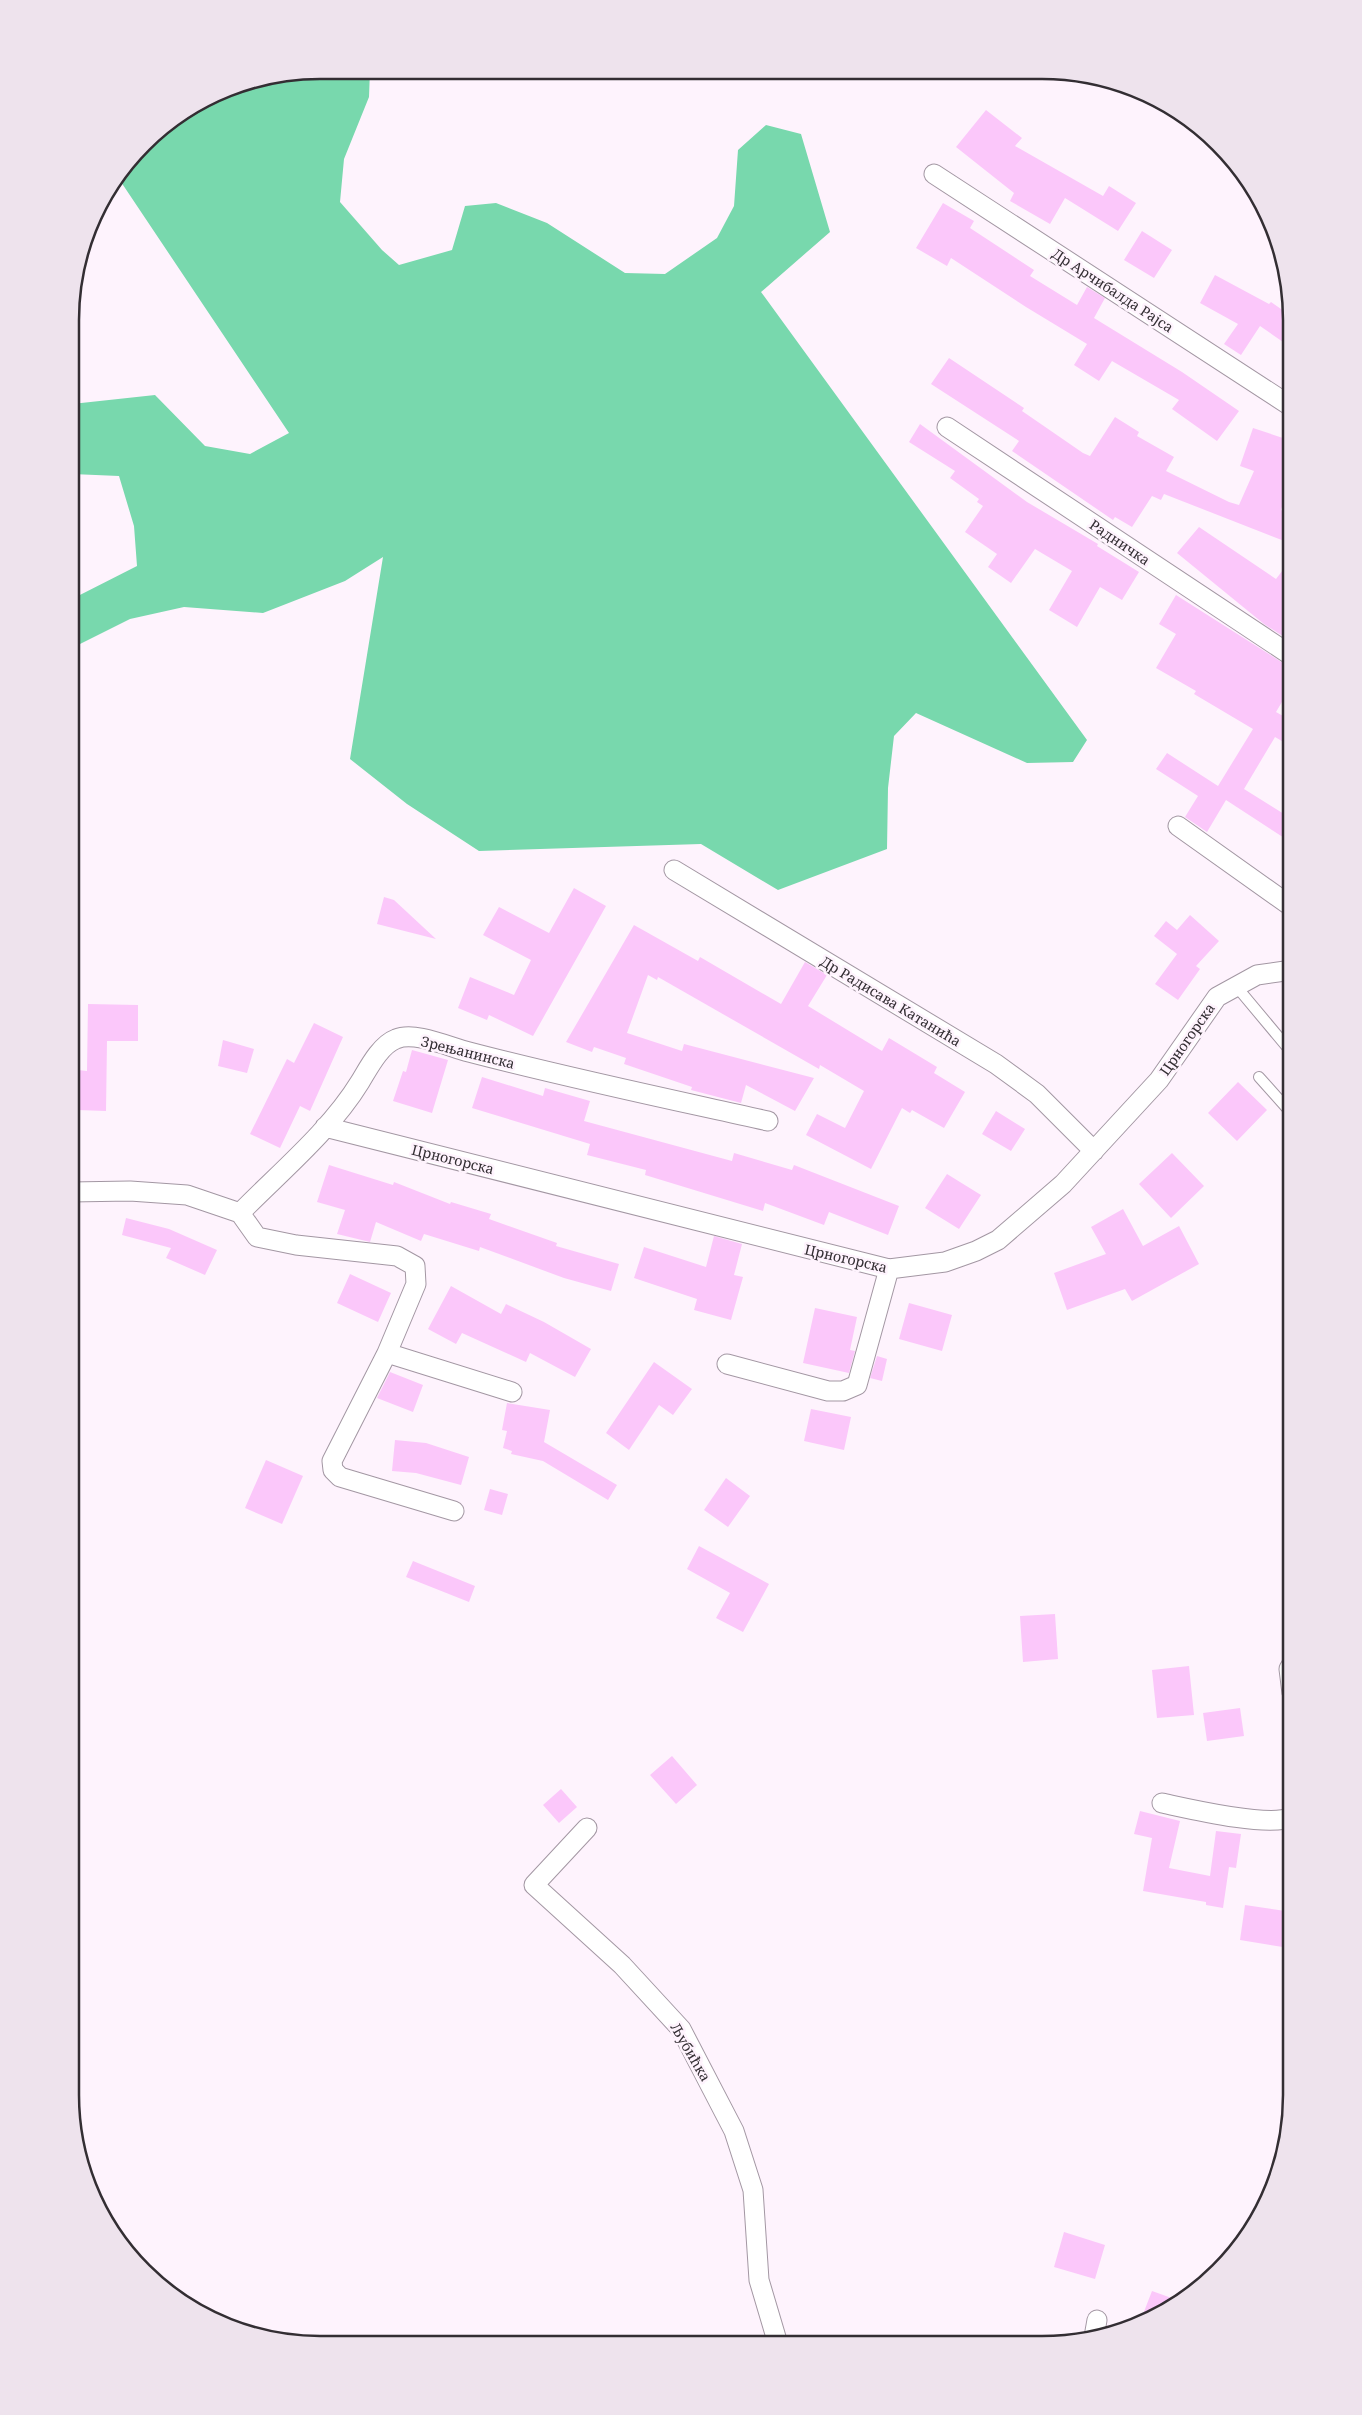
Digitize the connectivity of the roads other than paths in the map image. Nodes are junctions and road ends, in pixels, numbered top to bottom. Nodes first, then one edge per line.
1 (934, 174) dead end
2 (1283, 401) edge
3 (947, 427) dead end
4 (1283, 650) edge
5 (1178, 826) dead end
6 (674, 870) dead end
7 (1283, 902) edge
8 (1283, 972) edge
9 (1236, 986) junction
10 (1283, 1042) edge
11 (1258, 1077) dead end
12 (1283, 1104) edge
13 (768, 1121) dead end
14 (325, 1127) junction
15 (1094, 1151) junction
16 (79, 1192) edge
17 (240, 1213) junction
18 (889, 1269) junction
19 (387, 1353) junction
20 (727, 1364) dead end
21 (512, 1392) dead end
22 (454, 1511) dead end
23 (1162, 1803) dead end
24 (1283, 1820) edge
25 (587, 1828) dead end
26 (776, 2336) edge

1 - 2 street, Др Арчибалда Рајса
3 - 4 street, Радничка
5 - 7 street
6 - 15 street, Др Радисава Катанића
8 - 9 street, Црногорска
9 - 10 lane
9 - 15 street, Црногорска
11 - 12 lane
13 - 14 street, Зрењанинска
14 - 17 street, Зрењанинска
14 - 18 street, Црногорска
15 - 18 street, Црногорска
16 - 17 street
17 - 19 street
18 - 20 street
19 - 21 street
19 - 22 street
23 - 24 street
25 - 26 street, Љубићка

